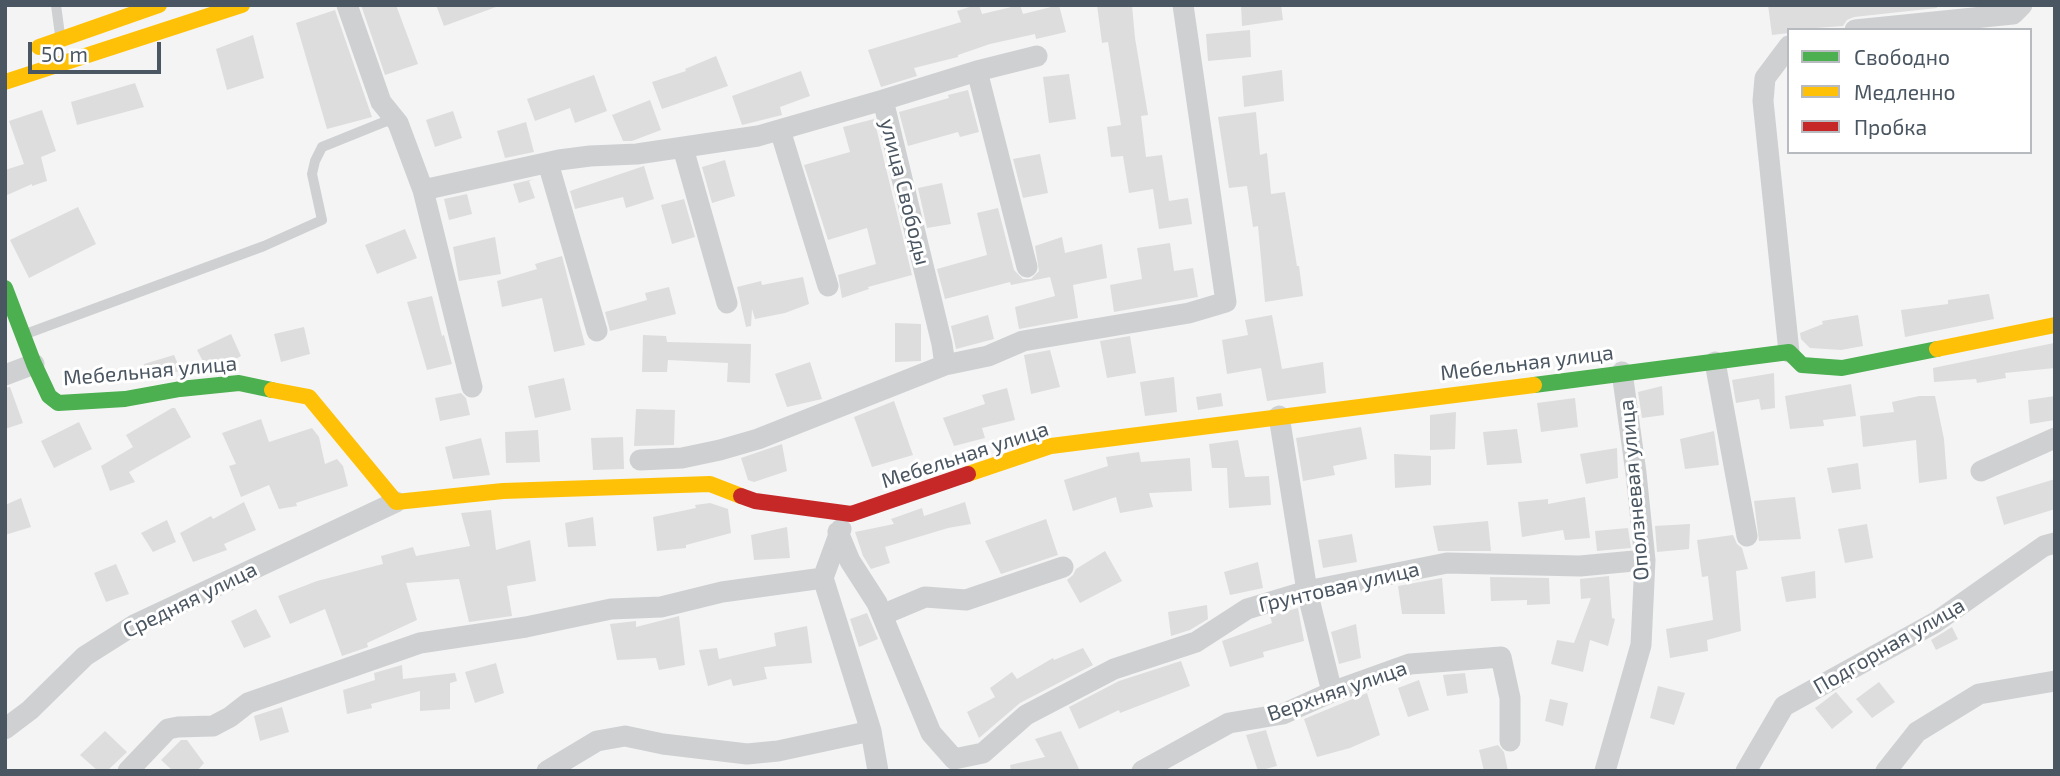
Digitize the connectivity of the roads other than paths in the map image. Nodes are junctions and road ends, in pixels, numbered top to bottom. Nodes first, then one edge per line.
1 (56, 5) edge
2 (159, 5) edge
3 (242, 5) edge
4 (347, 5) edge
5 (1183, 5) edge
6 (2022, 5) edge
7 (1875, 28) edge
8 (61, 40) junction
9 (1787, 49) edge
10 (29, 50) dead end
11 (1037, 56) dead end
12 (63, 62) junction
13 (977, 71) junction
14 (5, 82) edge
15 (883, 100) junction
16 (394, 118) junction
17 (780, 130) junction
18 (683, 148) junction
19 (548, 163) junction
20 (423, 190) junction
21 (1027, 267) dead end
22 (828, 286) dead end
23 (5, 288) edge
24 (727, 303) dead end
25 (2055, 325) edge
26 (597, 331) dead end
27 (23, 335) junction
28 (1789, 352) junction
29 (1716, 362) junction
30 (34, 364) junction
31 (945, 365) junction
32 (1622, 372) junction
33 (5, 375) edge
34 (472, 387) dead end
35 (1279, 415) junction
36 (2055, 438) edge
37 (640, 460) dead end
38 (1981, 471) dead end
39 (396, 502) junction
40 (851, 514) junction
41 (838, 532) junction
42 (1748, 536) dead end
43 (2055, 544) edge
44 (1644, 560) junction
45 (1063, 567) dead end
46 (822, 578) junction
47 (1307, 591) junction
48 (882, 615) junction
49 (2055, 681) edge
50 (1332, 691) junction
51 (5, 729) edge
52 (871, 731) junction
53 (1510, 741) dead end
54 (128, 771) edge
55 (547, 771) edge
56 (878, 771) edge
57 (1142, 771) edge
58 (1605, 771) edge
59 (1746, 771) edge
60 (1886, 771) edge

1 - 8 lane
2 - 8 street
3 - 12 street
4 - 16 street
5 - 31 street
6 - 7 street
8 - 10 street
8 - 12 lane
9 - 28 street
11 - 13 street
12 - 14 street
13 - 15 street
13 - 21 street
15 - 17 street, улица Свободы
15 - 31 street, улица Свободы
16 - 20 street
16 - 27 lane
17 - 18 street, улица Свободы
17 - 22 street
18 - 19 street, улица Свободы
18 - 24 street
19 - 20 street, улица Свободы
19 - 26 street
20 - 34 street
23 - 27 street, Мебельная улица
25 - 28 street
27 - 30 street, Мебельная улица
28 - 29 street, Мебельная улица
29 - 32 street, Мебельная улица
29 - 42 street
30 - 33 street
30 - 39 street, Мебельная улица
31 - 37 street
32 - 35 street, Мебельная улица
32 - 44 street, Оползневая улица
35 - 40 street, Мебельная улица
35 - 47 street
36 - 38 street
39 - 40 street, Мебельная улица
39 - 51 street, Средняя улица
40 - 41 street
41 - 46 street
41 - 48 street, Грунтовая улица
43 - 59 street, Подгорная улица
44 - 47 street, Грунтовая улица
44 - 58 street, Оползневая улица
45 - 48 street
46 - 52 street
46 - 54 street
47 - 48 street, Грунтовая улица
47 - 50 street
49 - 60 street
50 - 53 street, Верхняя улица
50 - 57 street, Верхняя улица
52 - 55 street
52 - 56 street

